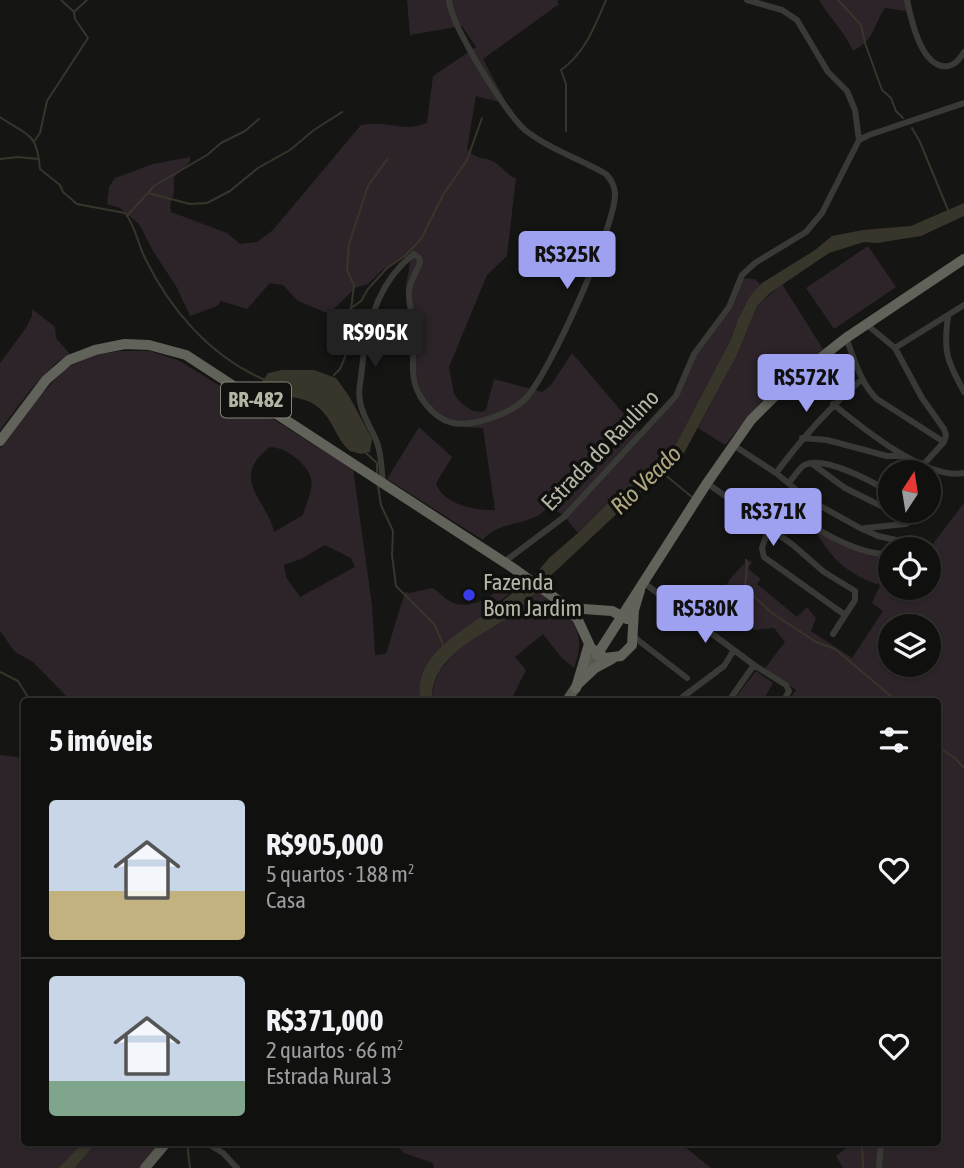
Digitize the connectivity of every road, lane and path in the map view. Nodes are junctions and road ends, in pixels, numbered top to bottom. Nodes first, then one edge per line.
1 (449, 0) edge
2 (747, 0) edge
3 (907, 0) edge
4 (964, 52) edge
5 (964, 103) edge
6 (859, 140) junction
7 (964, 259) edge
8 (964, 305) edge
9 (948, 316) junction
10 (866, 324) junction
11 (846, 338) junction
12 (895, 348) junction
13 (862, 379) junction
14 (964, 392) edge
15 (833, 404) junction
16 (802, 438) junction
17 (0, 441) edge
18 (944, 442) junction
19 (733, 445) junction
20 (905, 456) junction
21 (913, 460) edge
22 (928, 460) edge
23 (811, 463) junction
24 (776, 473) junction
25 (942, 473) edge
26 (964, 473) edge
27 (383, 482) junction
28 (707, 483) junction
29 (789, 483) junction
30 (878, 487) edge
31 (806, 498) junction
32 (878, 504) edge
33 (910, 523) edge
34 (769, 527) junction
35 (860, 528) junction
36 (886, 537) edge
37 (878, 552) edge
38 (504, 562) junction
39 (640, 589) junction
40 (569, 607) junction
41 (604, 610) junction
42 (624, 615) junction
43 (845, 615) junction
44 (833, 634) dead end
45 (634, 636) junction
46 (588, 642) junction
47 (734, 650) junction
48 (597, 655) junction
49 (613, 658) junction
50 (754, 665) junction
51 (687, 678) dead end
52 (577, 686) junction
53 (569, 698) edge
54 (681, 698) edge
55 (731, 698) edge
56 (786, 698) edge
57 (163, 1146) edge
58 (211, 1146) edge
59 (881, 1146) edge
60 (145, 1168) edge
61 (237, 1168) edge
62 (879, 1168) edge

1 - 27 street
2 - 6 street
3 - 4 street
5 - 6 street
6 - 38 street, Estrada do Raulino
7 - 10 highway
8 - 9 street
9 - 12 street
9 - 14 street
10 - 11 highway
10 - 12 street
11 - 13 street
11 - 19 highway
12 - 18 street
13 - 15 street
13 - 18 street
15 - 16 street
15 - 20 street
16 - 20 street
16 - 24 street
17 - 27 highway, BR-482
18 - 22 street
19 - 24 street
19 - 28 highway
20 - 21 street
23 - 29 street
23 - 30 street
23 - 32 street
24 - 29 street
25 - 26 street
27 - 38 highway, BR-482
28 - 34 street
28 - 39 highway
29 - 31 street
31 - 35 street
31 - 37 street
33 - 35 street
34 - 43 street
34 - 43 street
35 - 36 street
38 - 40 highway, BR-482
39 - 41 highway
39 - 42 highway
39 - 45 highway
39 - 47 street
40 - 41 highway, BR-482
40 - 46 highway, BR-482
41 - 42 highway, BR-482
41 - 46 highway
42 - 45 highway
42 - 48 highway
43 - 44 street
45 - 49 highway
45 - 51 street
46 - 48 highway, BR-482
46 - 52 highway
47 - 50 street
47 - 54 street
48 - 49 highway
48 - 52 main road
49 - 52 highway
50 - 55 street
50 - 56 street
52 - 53 main road
57 - 60 main road
58 - 61 street
59 - 62 street

